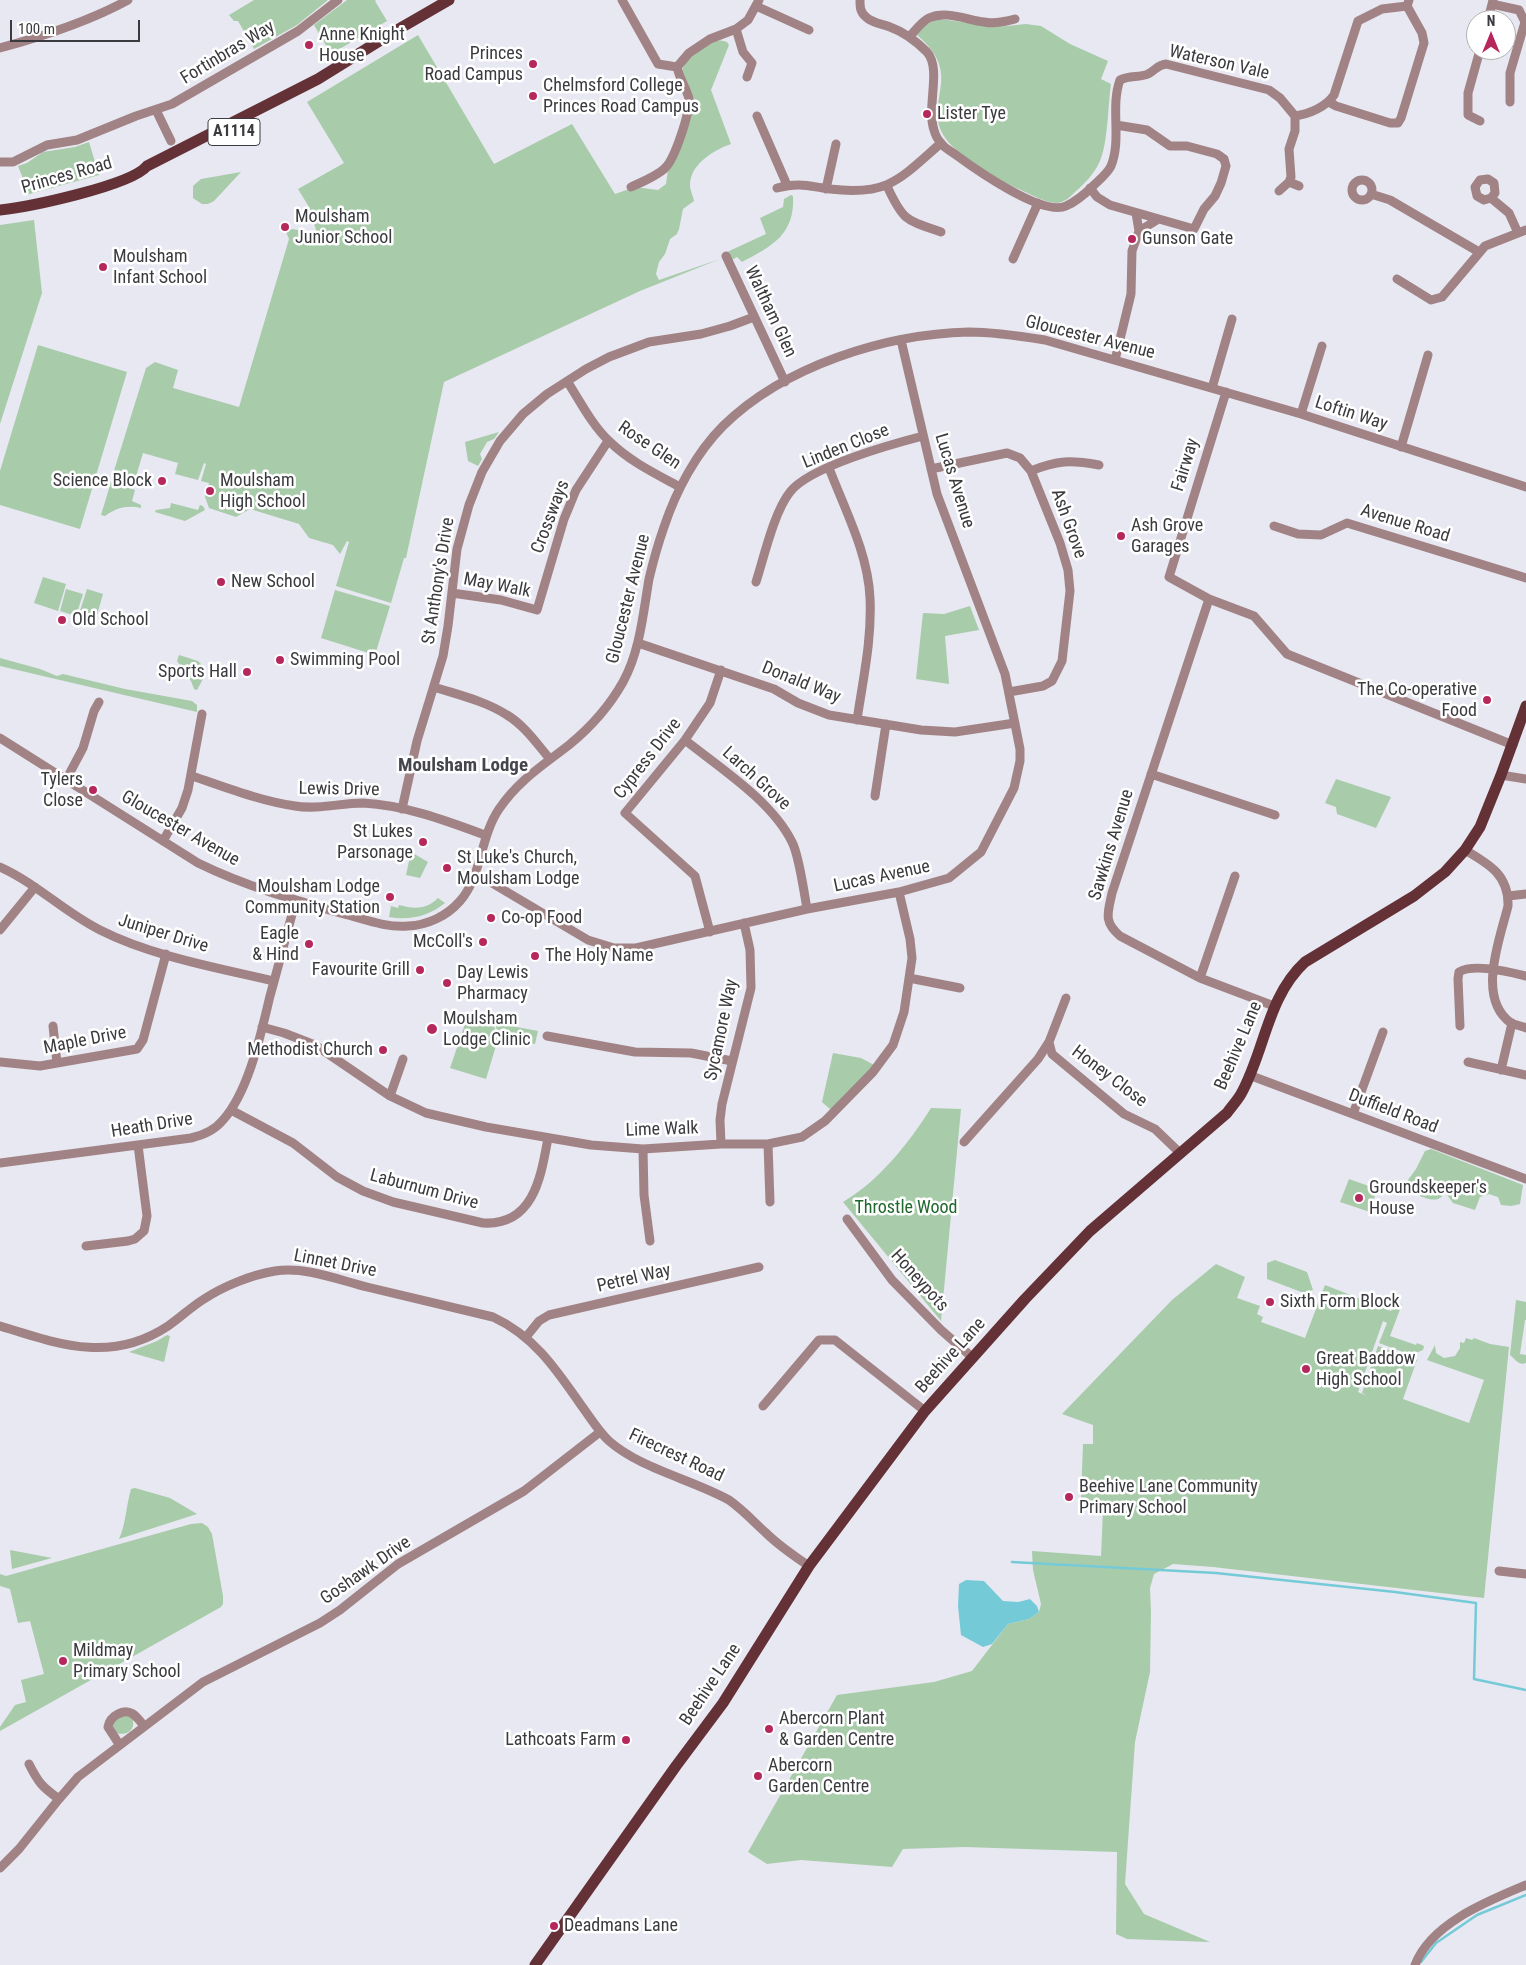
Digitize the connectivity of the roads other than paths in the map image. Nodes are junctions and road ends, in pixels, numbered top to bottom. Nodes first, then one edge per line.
1 (127, 0) edge
2 (338, 0) edge
3 (449, 0) edge
4 (622, 0) edge
5 (860, 0) edge
6 (1493, 2) edge
7 (758, 3) edge
8 (1408, 3) edge
9 (1015, 19) dead end
10 (736, 29) junction
11 (809, 30) dead end
12 (909, 37) junction
13 (0, 48) edge
14 (1477, 60) edge
15 (676, 66) junction
16 (748, 78) dead end
17 (1329, 102) junction
18 (1510, 102) dead end
19 (156, 110) junction
20 (757, 116) dead end
21 (1295, 116) junction
22 (1480, 122) dead end
23 (1116, 125) junction
24 (171, 141) dead end
25 (940, 143) junction
26 (836, 144) dead end
27 (0, 162) edge
28 (1290, 182) junction
29 (787, 185) junction
30 (887, 186) junction
31 (1299, 186) dead end
32 (632, 187) dead end
33 (777, 188) dead end
34 (1090, 188) junction
35 (826, 189) junction
36 (1279, 191) dead end
37 (1370, 194) dead end
38 (1491, 198) dead end
39 (1038, 204) junction
40 (0, 210) edge
41 (1136, 213) junction
42 (1157, 220) junction
43 (1140, 231) junction
44 (941, 232) dead end
45 (1522, 232) edge
46 (1479, 252) junction
47 (726, 256) dead end
48 (1013, 260) dead end
49 (1397, 279) dead end
50 (754, 317) junction
51 (1232, 319) dead end
52 (901, 340) junction
53 (1322, 346) dead end
54 (1428, 356) dead end
55 (1115, 360) junction
56 (1164, 374) joint
57 (567, 381) junction
58 (785, 382) junction
59 (1212, 388) junction
60 (1226, 392) junction
61 (1301, 414) junction
62 (923, 436) junction
63 (608, 441) junction
64 (1401, 447) junction
65 (1099, 465) dead end
66 (829, 468) junction
67 (931, 470) junction
68 (1031, 471) junction
69 (1526, 486) edge
70 (680, 487) junction
71 (1274, 526) dead end
72 (1526, 578) edge
73 (756, 582) dead end
74 (452, 593) junction
75 (1209, 599) junction
76 (537, 610) joint
77 (638, 643) junction
78 (721, 670) junction
79 (434, 687) junction
80 (1009, 692) junction
81 (99, 702) dead end
82 (1526, 706) edge
83 (202, 714) dead end
84 (858, 720) junction
85 (886, 724) junction
86 (1016, 724) junction
87 (0, 738) edge
88 (685, 740) junction
89 (1513, 745) junction
90 (550, 759) junction
91 (1151, 774) junction
92 (1502, 775) junction
93 (192, 776) junction
94 (1526, 779) edge
95 (66, 780) junction
96 (875, 796) dead end
97 (402, 809) junction
98 (1275, 815) dead end
99 (486, 835) junction
100 (164, 840) junction
101 (1465, 850) junction
102 (0, 867) edge
103 (476, 873) junction
104 (1235, 876) dead end
105 (35, 886) junction
106 (899, 892) junction
107 (1526, 894) edge
108 (1508, 896) junction
109 (296, 900) junction
110 (807, 909) junction
111 (744, 924) junction
112 (0, 930) edge
113 (710, 932) junction
114 (166, 954) junction
115 (1493, 969) junction
116 (1526, 976) edge
117 (909, 978) junction
118 (1200, 978) junction
119 (274, 981) junction
120 (960, 988) dead end
121 (1066, 998) dead end
122 (1274, 1006) junction
123 (1512, 1023) junction
124 (53, 1026) dead end
125 (1460, 1026) dead end
126 (262, 1027) junction
127 (1526, 1028) edge
128 (1382, 1032) dead end
129 (547, 1036) dead end
130 (1049, 1042) junction
131 (403, 1059) dead end
132 (732, 1061) junction
133 (0, 1062) edge
134 (1468, 1062) dead end
135 (57, 1063) junction
136 (1501, 1070) junction
137 (1249, 1075) junction
138 (1526, 1075) edge
139 (390, 1096) junction
140 (231, 1110) junction
141 (1353, 1114) junction
142 (548, 1138) junction
143 (964, 1142) dead end
144 (721, 1144) junction
145 (768, 1144) junction
146 (138, 1145) junction
147 (643, 1149) junction
148 (1180, 1152) junction
149 (0, 1164) edge
150 (1526, 1179) edge
151 (770, 1202) dead end
152 (847, 1219) dead end
153 (650, 1241) dead end
154 (86, 1246) dead end
155 (759, 1267) dead end
156 (0, 1326) edge
157 (526, 1337) junction
158 (973, 1358) junction
159 (763, 1406) dead end
160 (925, 1411) junction
161 (600, 1432) junction
162 (810, 1566) junction
163 (1499, 1571) dead end
164 (1526, 1574) edge
165 (144, 1726) junction
166 (119, 1744) junction
167 (29, 1764) dead end
168 (59, 1798) junction
169 (0, 1868) edge
170 (1526, 1886) edge
171 (535, 1965) edge
172 (1415, 1965) edge

1 - 13 street
2 - 19 street, Fortinbras Way
3 - 40 main road, Princes Road / A1114
4 - 15 street
5 - 12 street
6 - 18 street
7 - 10 street
7 - 11 street
8 - 17 street
8 - 17 street
9 - 12 street
10 - 15 street
10 - 16 street
12 - 25 street
14 - 22 street
15 - 32 street
17 - 21 street
19 - 24 street
19 - 27 street, Fortinbras Way
20 - 29 street
21 - 23 street, Waterson Vale
21 - 28 street
23 - 34 street, Waterson Vale
23 - 42 street
25 - 30 street
25 - 39 street, Waterson Vale
26 - 35 street
28 - 31 street
28 - 36 street
29 - 33 street
29 - 35 street
30 - 35 street
30 - 44 street
34 - 39 street, Waterson Vale
34 - 41 street
37 - 46 street
38 - 45 street
39 - 48 street
41 - 42 street
41 - 43 street
42 - 43 street
43 - 55 street
45 - 46 street
46 - 49 street
47 - 50 street, Waltham Glen
50 - 57 street, St Anthony's Drive
50 - 58 street, Waltham Glen
51 - 59 street
52 - 55 street, Gloucester Avenue
52 - 58 street, Gloucester Avenue
52 - 62 street, Lucas Avenue
53 - 61 street
54 - 64 street
55 - 56 street, Gloucester Avenue
56 - 59 street, Loftin Way
57 - 63 street, Rose Glen
57 - 74 street, St Anthony's Drive
58 - 70 street, Gloucester Avenue
59 - 60 street, Loftin Way
60 - 61 street, Loftin Way
60 - 75 street, Fairway
61 - 64 street, Loftin Way
62 - 66 street, Linden Close
62 - 67 street, Lucas Avenue
63 - 70 street, Rose Glen
63 - 76 street, Crossways
64 - 69 street, Loftin Way
65 - 68 street
66 - 73 street, Linden Close
66 - 84 street
67 - 68 street, Ash Grove
67 - 80 street, Lucas Avenue
68 - 80 street, Ash Grove
70 - 77 street, Gloucester Avenue
71 - 72 street, Avenue Road
74 - 76 street, May Walk
74 - 79 street, St Anthony's Drive
75 - 89 street
75 - 91 street, Sawkins Avenue
77 - 78 street, Donald Way
77 - 90 street, Gloucester Avenue
78 - 84 street, Donald Way
78 - 88 street, Cypress Drive
79 - 90 street
79 - 97 street, St Anthony's Drive
80 - 86 street, Lucas Avenue
81 - 95 street
82 - 89 main road, Beehive Lane
83 - 93 street
84 - 85 street, Donald Way
85 - 86 street, Donald Way
85 - 96 street
86 - 106 street, Lucas Avenue
87 - 95 street, Gloucester Avenue
88 - 110 street, Larch Grove
88 - 113 street, Cypress Drive
89 - 92 main road, Beehive Lane
90 - 99 street, Gloucester Avenue
91 - 98 street
91 - 118 street, Sawkins Avenue
92 - 94 street
92 - 101 main road, Beehive Lane
93 - 97 street, Lewis Drive
93 - 100 street
95 - 100 street, Gloucester Avenue
97 - 99 street, Lewis Drive
99 - 103 street, Gloucester Avenue
100 - 109 street, Gloucester Avenue
101 - 108 street
101 - 122 main road, Beehive Lane
102 - 105 street, Juniper Drive
103 - 109 street, Gloucester Avenue
103 - 113 street, Lucas Avenue
104 - 118 street
105 - 112 street
105 - 114 street, Juniper Drive
106 - 110 street, Lucas Avenue
106 - 117 street, Lime Walk
107 - 108 street
108 - 115 street
109 - 119 street, Heath Drive
110 - 111 street, Lucas Avenue
111 - 113 street, Lucas Avenue
111 - 132 street, Sycamore Way
114 - 119 street, Juniper Drive
114 - 135 street, Maple Drive
115 - 116 street
115 - 123 street
115 - 125 street
117 - 120 street
117 - 145 street, Lime Walk
118 - 122 street, Sawkins Avenue
119 - 126 street, Heath Drive
121 - 130 street, Honey Close
122 - 137 main road, Beehive Lane
123 - 127 street
123 - 136 street
124 - 135 street
126 - 139 street, Lime Walk
126 - 140 street, Heath Drive
128 - 141 street
129 - 132 street
130 - 143 street, Honey Close
130 - 148 street, Honey Close
131 - 139 street
132 - 144 street, Sycamore Way
133 - 135 street, Maple Drive
134 - 136 street
136 - 138 street
137 - 141 street, Duffield Road
137 - 148 main road, Beehive Lane
139 - 142 street, Lime Walk
140 - 142 street, Laburnum Drive
140 - 146 street, Heath Drive
141 - 150 street, Duffield Road
142 - 147 street, Lime Walk
144 - 145 street, Lime Walk
144 - 147 street, Lime Walk
145 - 151 street
146 - 149 street, Heath Drive
146 - 154 street
147 - 153 street
148 - 158 main road, Beehive Lane
152 - 158 street, Honeypots
155 - 157 street, Petrel Way
156 - 157 street, Linnet Drive
157 - 161 street, Firecrest Road
158 - 160 main road, Beehive Lane
159 - 160 street
160 - 162 main road, Beehive Lane
161 - 162 street, Firecrest Road
161 - 165 street, Goshawk Drive
162 - 171 main road, Beehive Lane
163 - 164 street
165 - 166 street, Goshawk Drive
165 - 166 street
166 - 168 street, Goshawk Drive
167 - 168 street
168 - 169 street, Goshawk Drive
170 - 172 street

